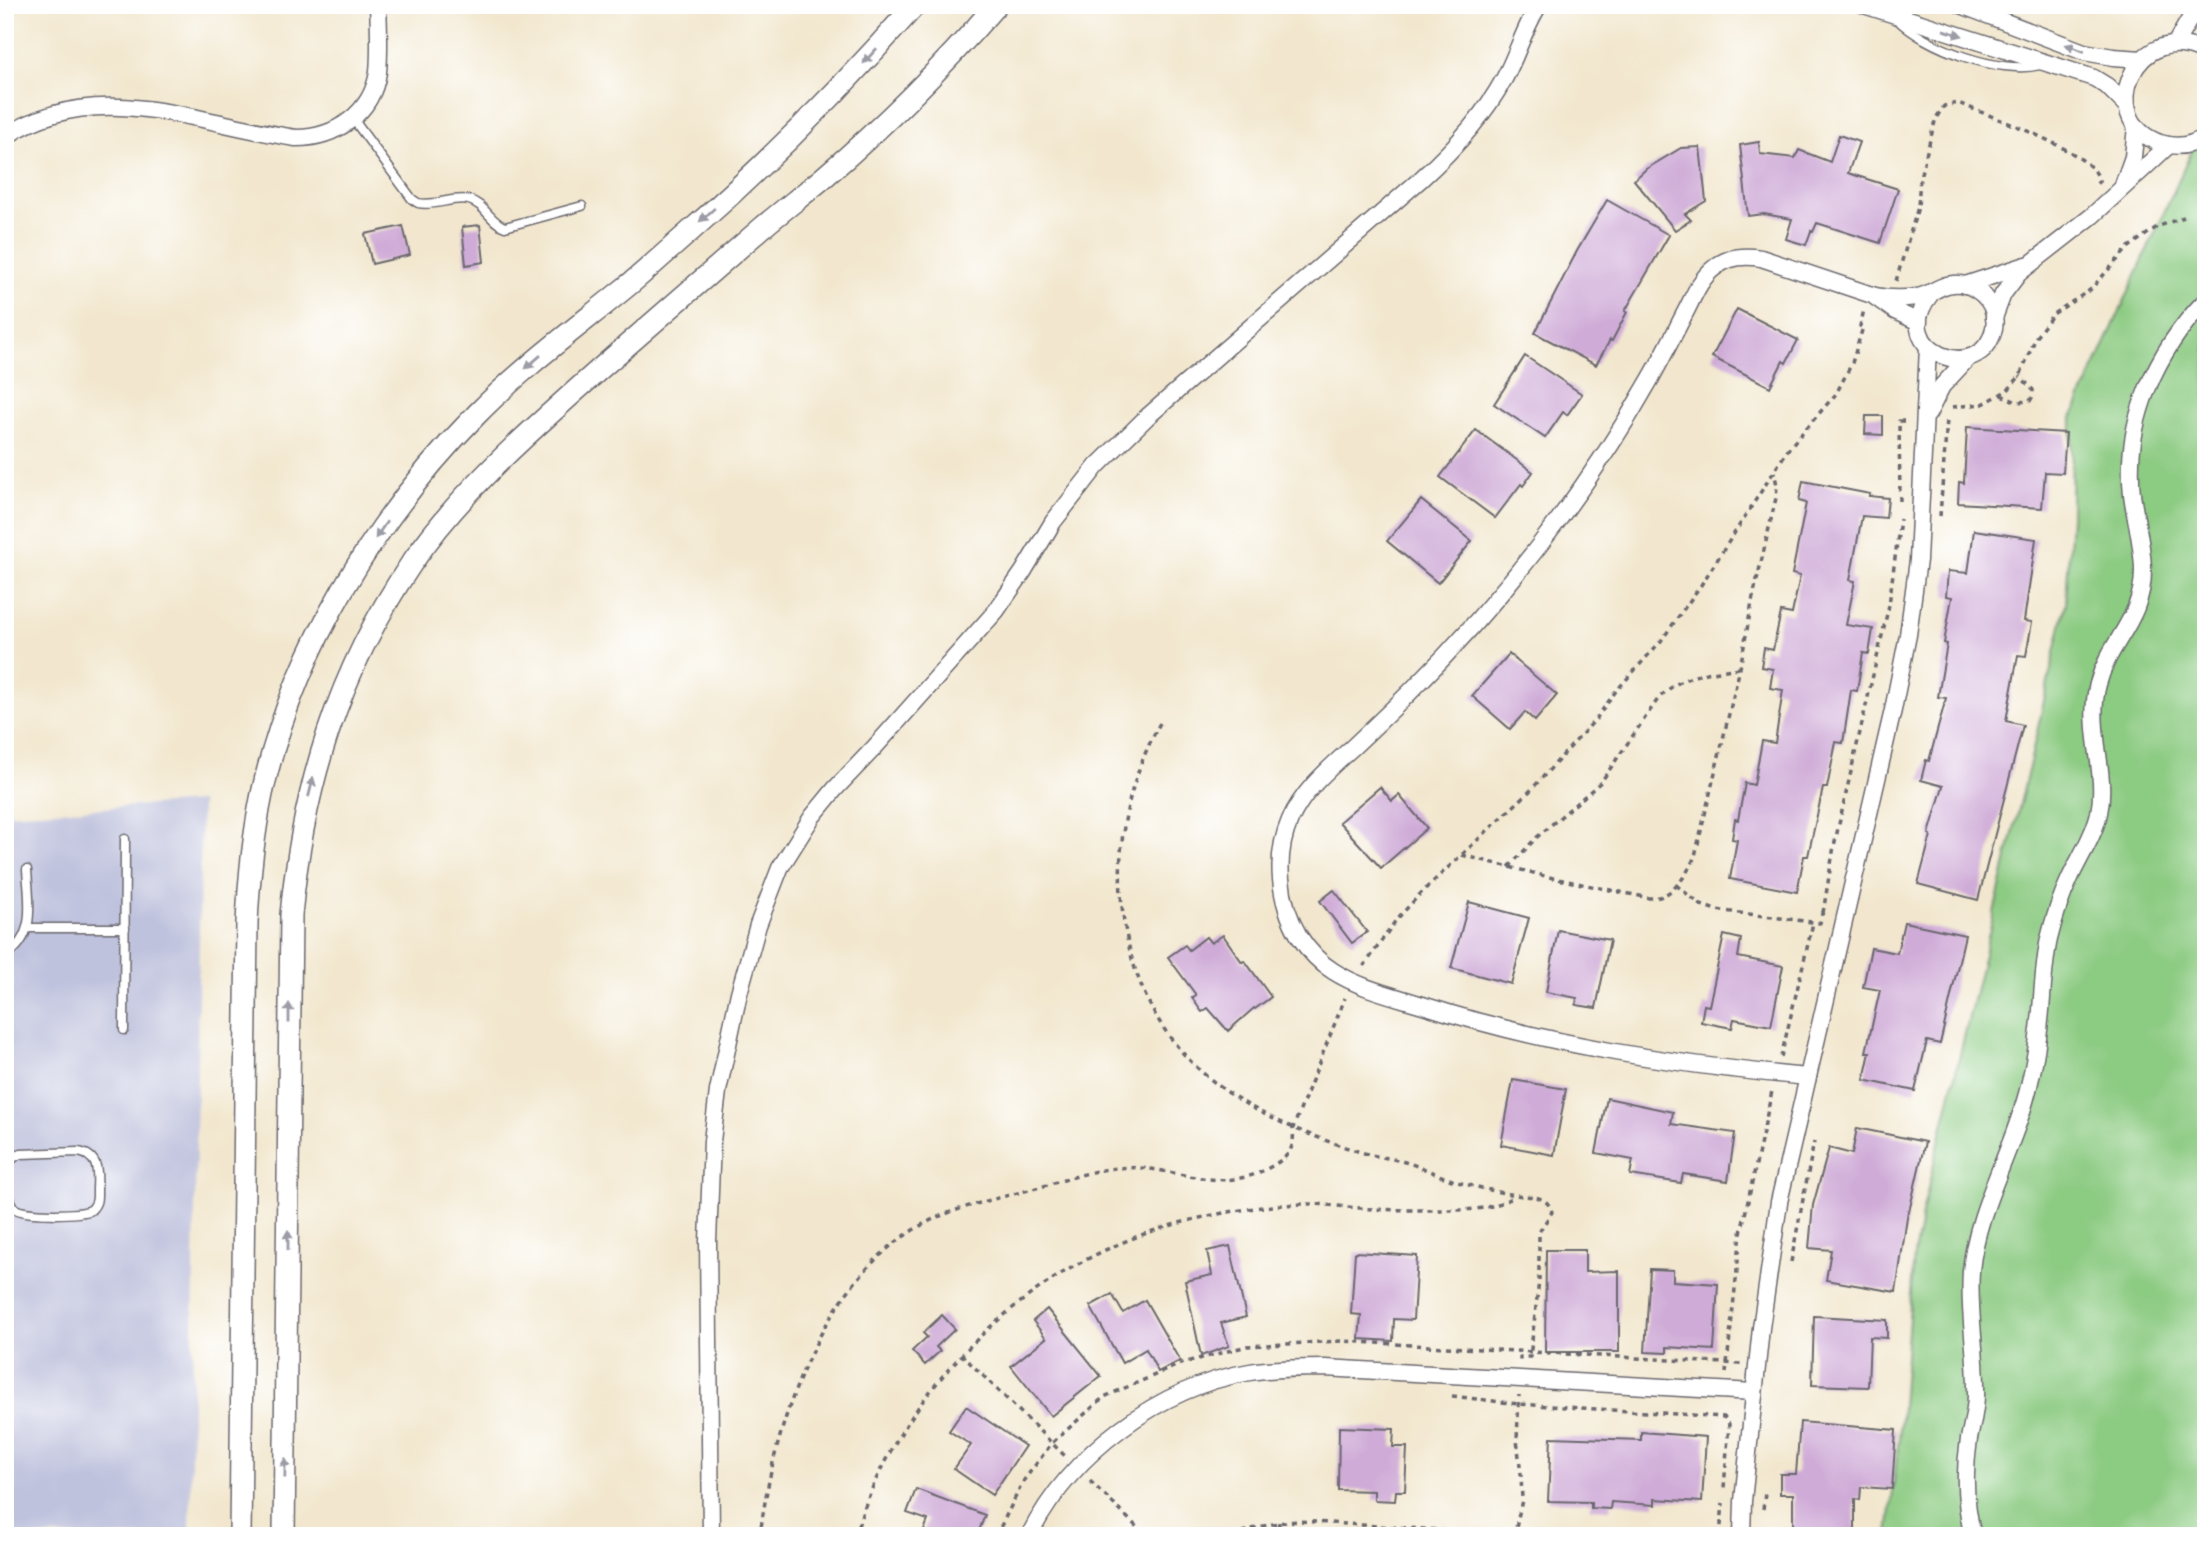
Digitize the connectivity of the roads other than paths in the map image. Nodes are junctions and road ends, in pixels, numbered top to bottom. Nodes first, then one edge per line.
1 (378, 5) edge
2 (915, 5) edge
3 (996, 5) edge
4 (1539, 5) edge
5 (1864, 5) edge
6 (1961, 5) edge
7 (2198, 5) edge
8 (1529, 13) edge
9 (2175, 44) junction
10 (2206, 53) edge
11 (2142, 59) junction
12 (2127, 106) junction
13 (353, 119) junction
14 (2136, 126) junction
15 (2206, 136) edge
16 (5, 137) edge
17 (2169, 145) junction
18 (2122, 187) junction
19 (582, 206) dead end
20 (2029, 265) junction
21 (1965, 285) junction
22 (1871, 295) junction
23 (1930, 295) junction
24 (2206, 300) edge
25 (1994, 318) junction
26 (1919, 322) junction
27 (1928, 347) junction
28 (1968, 358) junction
29 (1927, 414) junction
30 (125, 839) dead end
31 (27, 870) dead end
32 (29, 928) junction
33 (125, 928) junction
34 (5, 956) edge
35 (124, 1030) dead end
36 (1808, 1077) junction
37 (7, 1181) edge
38 (1754, 1392) junction
39 (240, 1536) edge
40 (284, 1536) edge
41 (711, 1536) edge
42 (1029, 1536) edge
43 (1742, 1536) edge
44 (1973, 1536) edge

1 - 13 street
2 -> 39 street
40 -> 3 street
4 - 8 street
5 -> 12 street
11 -> 6 street
7 - 9 street
8 - 41 street
9 - 10 street
9 - 11 street
11 - 12 street
12 - 14 street
13 - 16 street
13 - 19 lane
14 - 17 street
14 - 18 street
15 - 17 street
17 - 18 street
18 - 20 street
20 - 21 street
20 - 25 street
21 - 23 street
21 - 25 street
22 - 23 street
22 - 26 street
22 - 36 street
23 - 26 street
24 - 44 street
25 - 28 street
26 - 27 street
27 - 28 street
27 - 29 street
28 - 29 street
29 - 36 street
30 - 33 lane
31 - 32 lane
32 - 33 lane
32 - 34 lane
33 - 35 lane
36 - 38 street
37 - 37 lane
38 - 42 street
38 - 43 street

